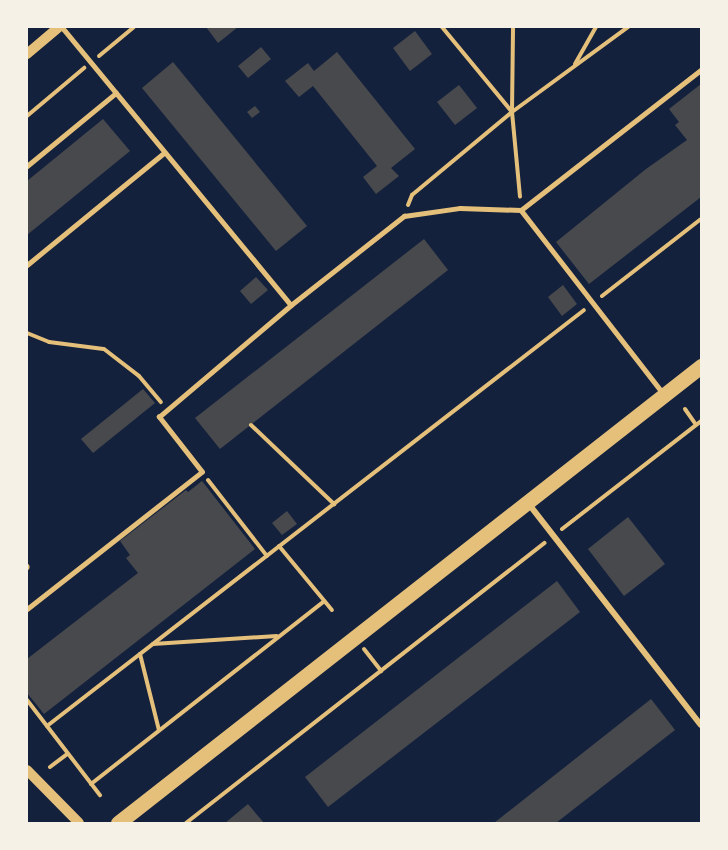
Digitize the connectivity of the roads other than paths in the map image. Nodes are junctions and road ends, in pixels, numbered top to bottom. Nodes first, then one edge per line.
1 (60, 27) edge
2 (27, 54) edge
3 (701, 70) edge
4 (116, 93) junction
5 (164, 153) junction
6 (27, 165) edge
7 (521, 210) junction
8 (27, 265) edge
9 (291, 305) junction
10 (701, 366) edge
11 (665, 395) junction
12 (527, 502) junction
13 (27, 609) edge
14 (701, 725) edge
15 (27, 770) edge
16 (80, 823) edge
17 (118, 823) edge

1 - 2 street
1 - 4 lane
3 - 7 lane
4 - 5 lane
4 - 6 lane
5 - 8 lane
5 - 9 lane
7 - 9 lane
7 - 11 lane
9 - 13 lane
10 - 11 main road
11 - 12 main road
12 - 14 street
12 - 17 main road
15 - 16 street

